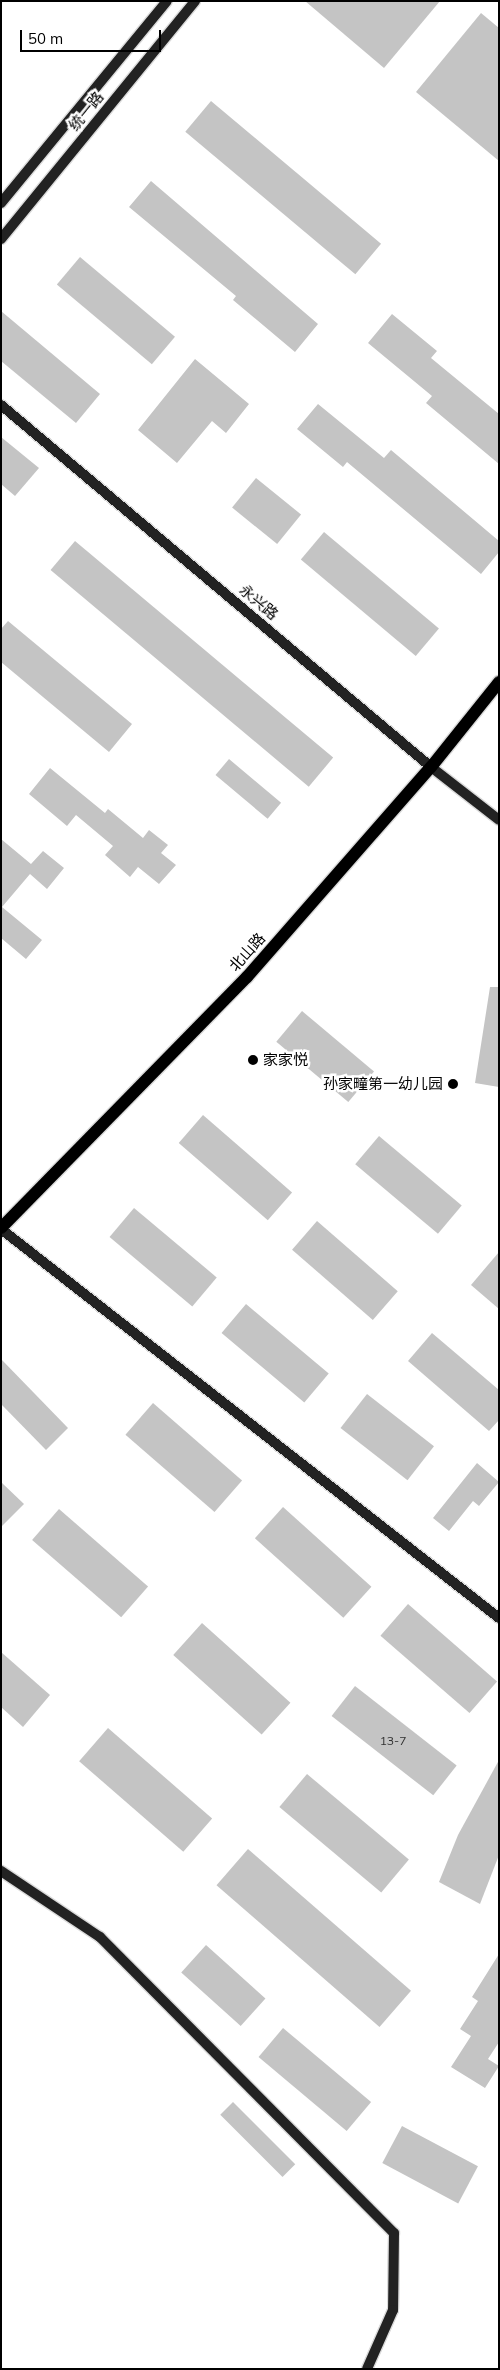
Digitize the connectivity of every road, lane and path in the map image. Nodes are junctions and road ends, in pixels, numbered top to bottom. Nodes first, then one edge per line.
1 (167, 1) edge
2 (195, 1) edge
3 (1, 203) edge
4 (1, 239) edge
5 (1, 405) edge
6 (499, 682) edge
7 (430, 767) junction
8 (499, 820) edge
9 (1, 1228) edge
10 (499, 1618) edge
11 (1, 1871) edge
12 (367, 2369) edge

1 - 3 street, 统一路
2 - 4 street, 统一路
5 - 7 street, 永兴路
6 - 7 main road, 北山路
7 - 8 street, 永兴路
7 - 9 main road, 北山路
9 - 10 street
11 - 12 street

